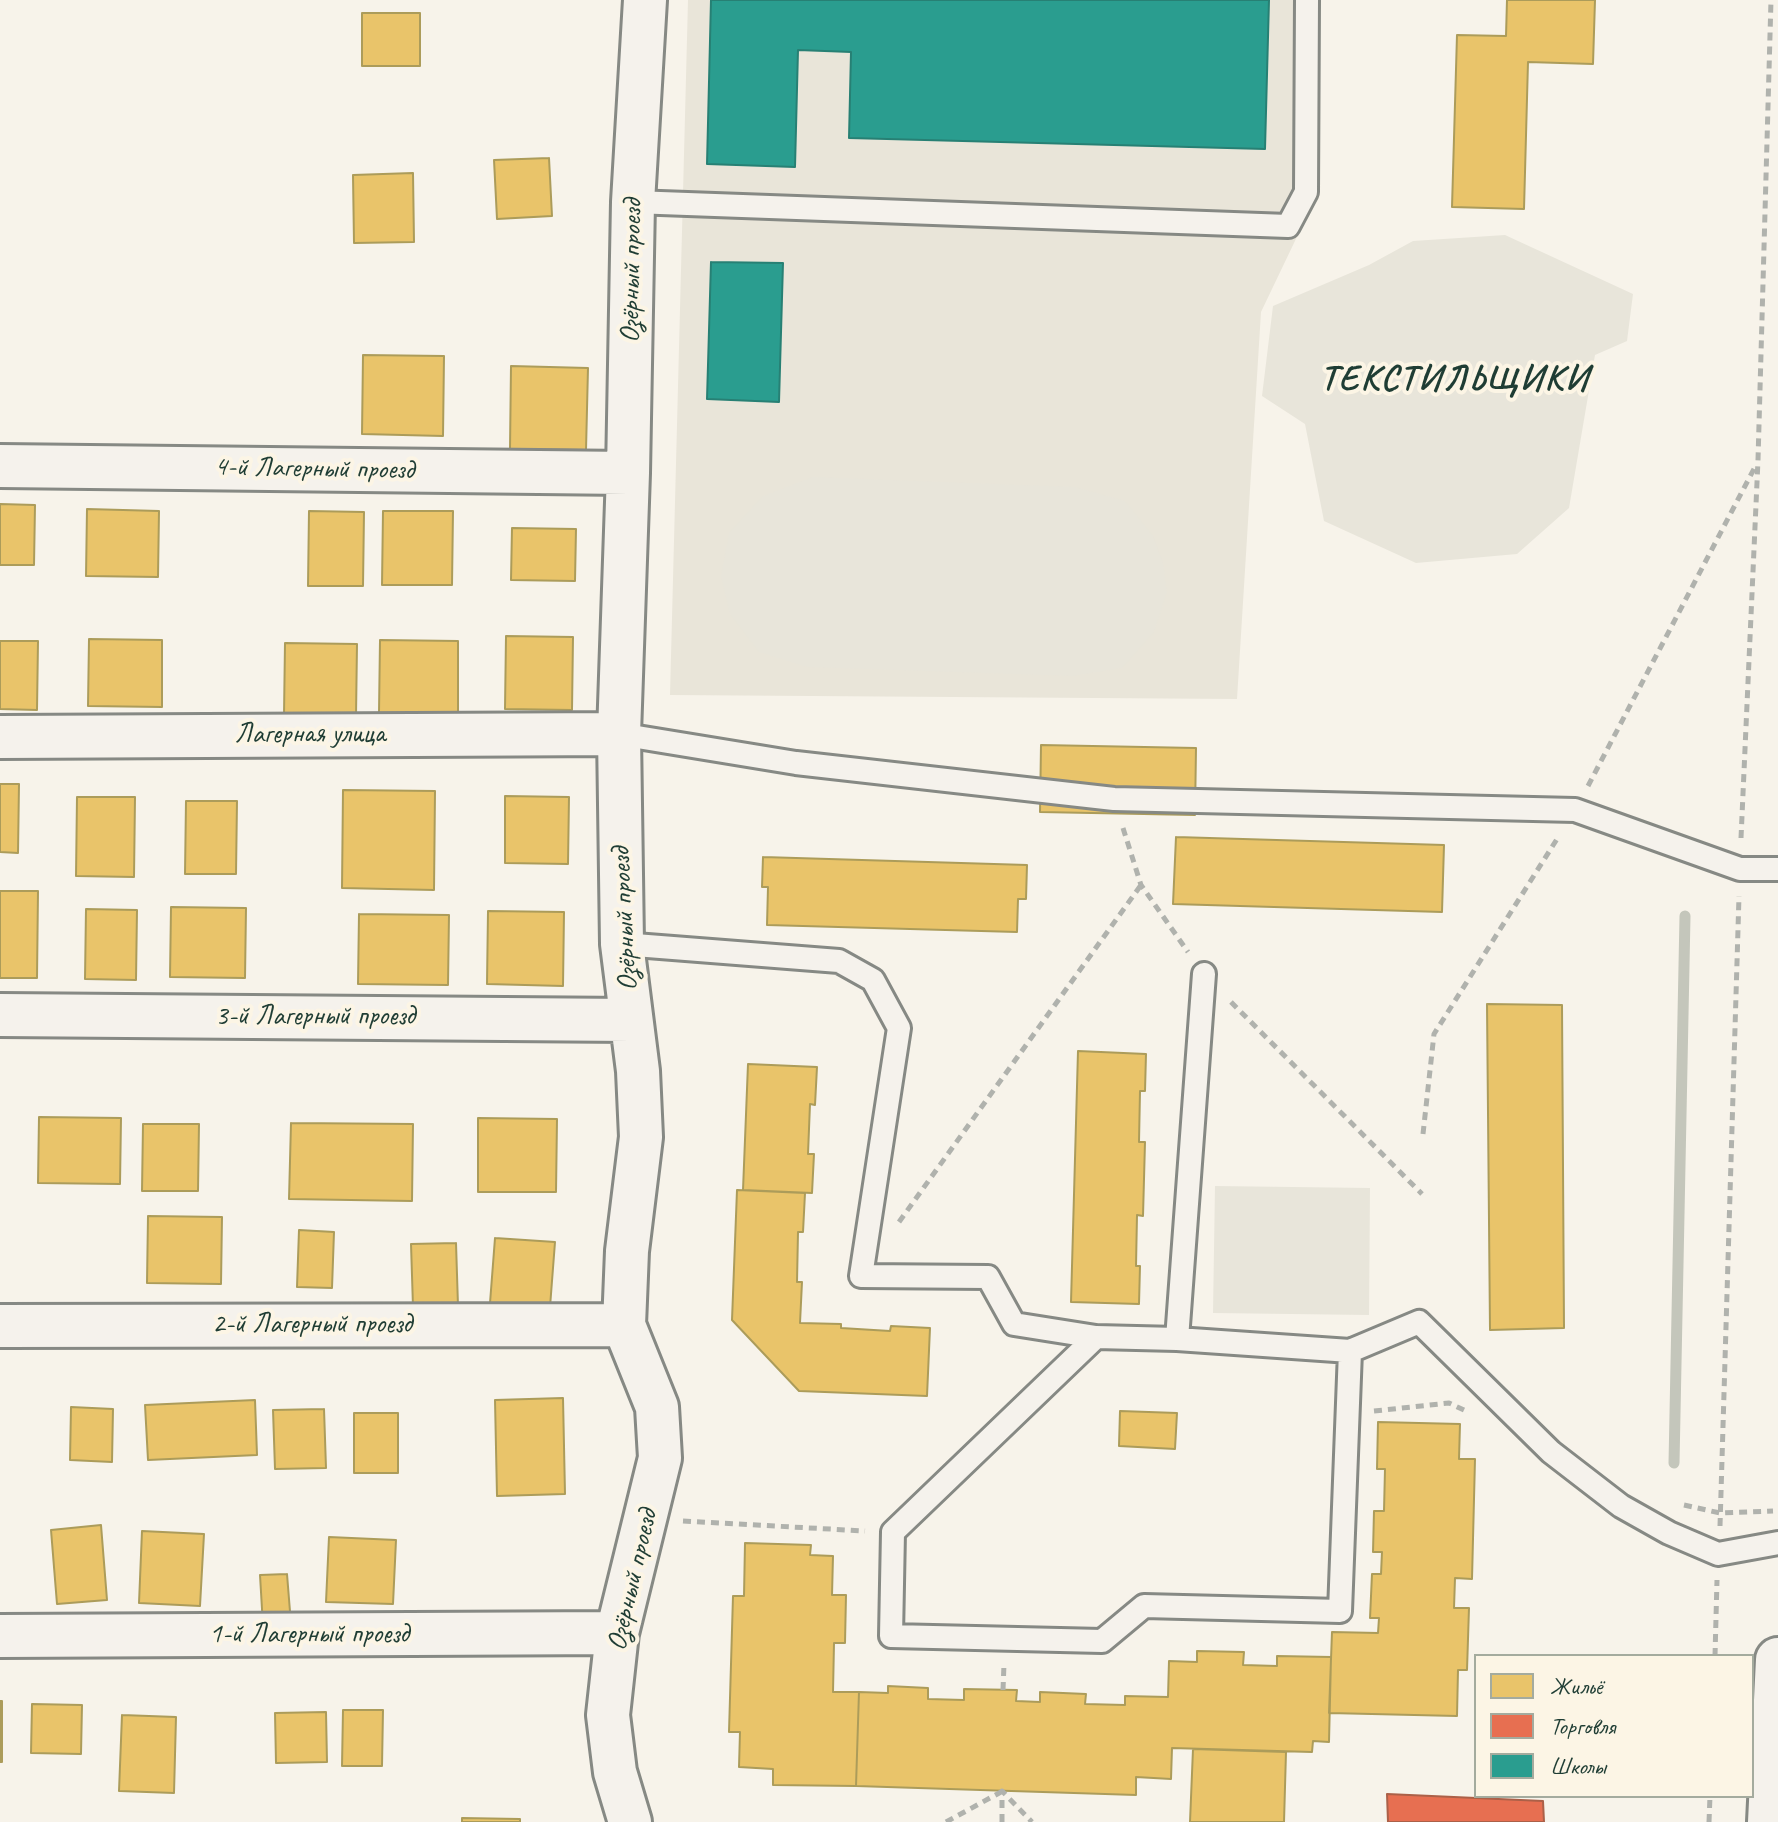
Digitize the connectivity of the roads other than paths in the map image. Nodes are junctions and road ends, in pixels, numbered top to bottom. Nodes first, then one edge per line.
1 (645, 0) edge
2 (1307, 0) edge
3 (633, 202) junction
4 (0, 466) edge
5 (628, 473) junction
6 (619, 734) junction
7 (0, 737) edge
8 (1778, 869) edge
9 (622, 944) junction
10 (1204, 974) road end
11 (0, 1015) edge
12 (631, 1020) junction
13 (624, 1325) junction
14 (0, 1326) edge
15 (1096, 1337) junction
16 (1177, 1339) junction
17 (1350, 1351) junction
18 (1778, 1543) edge
19 (617, 1633) junction
20 (0, 1636) edge
21 (1778, 1660) edge
22 (630, 1822) edge
23 (1770, 1822) edge

1 - 3 street, Озёрный проезд
2 - 3 lane
3 - 5 street, Озёрный проезд
4 - 5 street, 4-й Лагерный проезд
5 - 6 street, Озёрный проезд
6 - 7 street, Лагерная улица
6 - 8 lane
6 - 9 street, Озёрный проезд
9 - 12 street, Озёрный проезд
9 - 15 lane
10 - 16 lane
11 - 12 street, 3-й Лагерный проезд
12 - 13 street, Озёрный проезд
13 - 14 street, 2-й Лагерный проезд
13 - 19 street, Озёрный проезд
15 - 16 lane
15 - 17 lane
16 - 17 lane
17 - 18 lane
19 - 20 street, 1-й Лагерный проезд
19 - 22 street, Озёрный проезд
21 - 23 street

